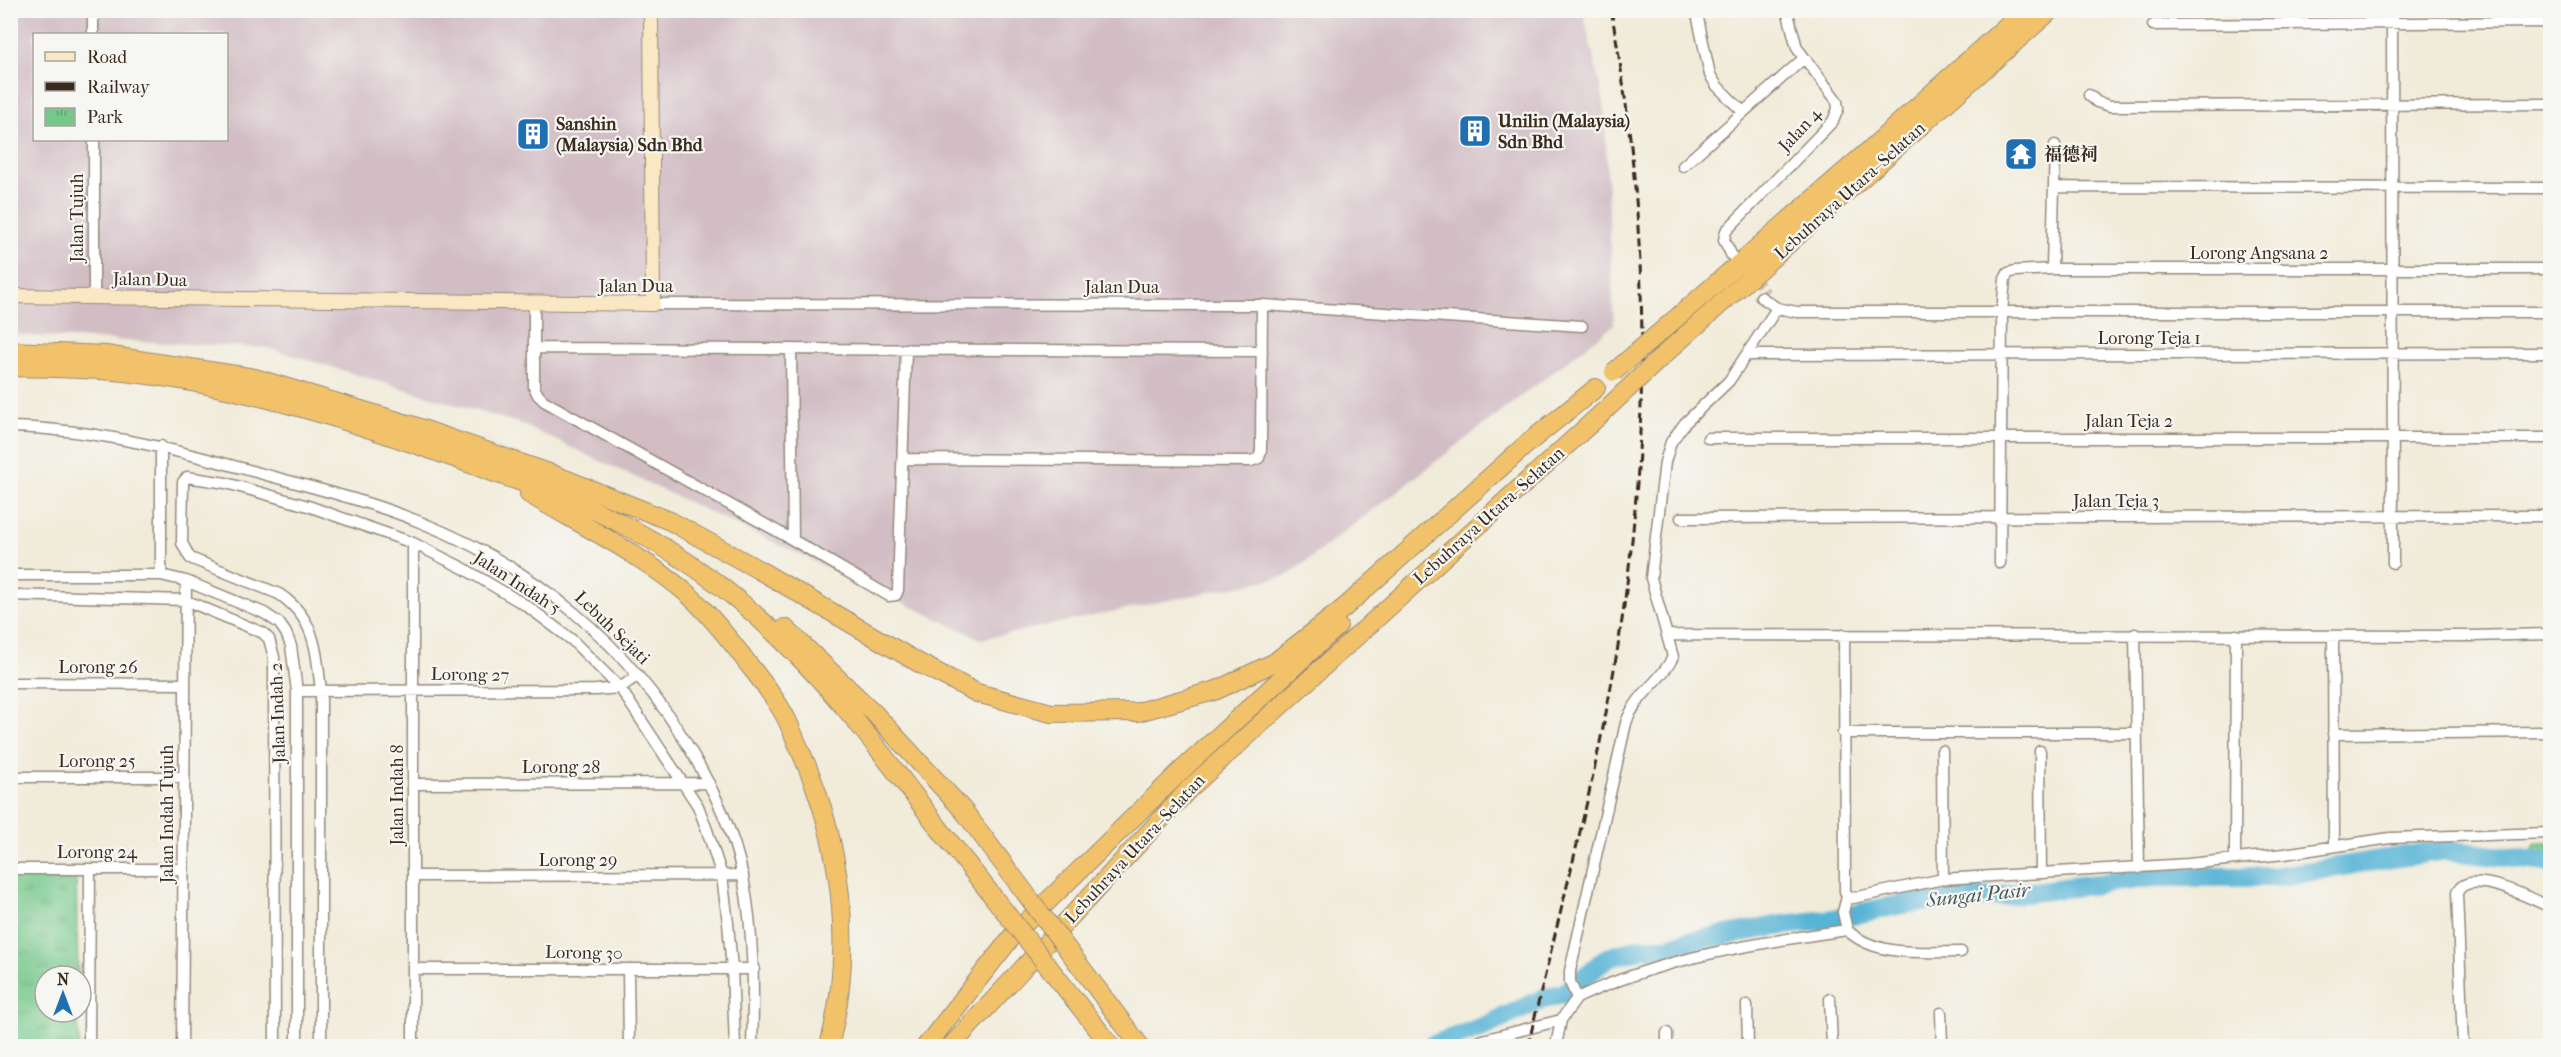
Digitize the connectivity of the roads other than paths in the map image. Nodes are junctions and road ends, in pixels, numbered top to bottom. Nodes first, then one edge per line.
1 (93, 10) edge
2 (651, 10) edge
3 (1787, 10) edge
4 (2024, 10) edge
5 (2051, 10) edge
6 (2392, 10) edge
7 (1697, 14) dead end
8 (2550, 22) edge
9 (2392, 23) junction
10 (2153, 26) dead end
11 (93, 33) edge
12 (1803, 59) junction
13 (2089, 94) dead end
14 (2392, 103) junction
15 (2550, 104) edge
16 (1742, 111) junction
17 (94, 141) edge
18 (2055, 145) dead end
19 (1683, 166) dead end
20 (2054, 187) junction
21 (2393, 187) junction
22 (2550, 188) edge
23 (1732, 252) tunnel mouth
24 (2052, 269) junction
25 (2393, 269) junction
26 (2550, 269) edge
27 (10, 296) edge
28 (94, 297) junction
29 (534, 303) junction
30 (653, 304) junction
31 (1262, 305) junction
32 (2394, 311) junction
33 (2002, 312) junction
34 (2550, 312) edge
35 (1582, 326) dead end
36 (534, 348) junction
37 (791, 349) junction
38 (906, 349) junction
39 (10, 351) edge
40 (1262, 351) junction
41 (2550, 353) edge
42 (2394, 354) junction
43 (1747, 355) junction
44 (2002, 355) junction
45 (10, 368) edge
46 (1596, 388) junction
47 (10, 427) edge
48 (1708, 438) dead end
49 (2001, 438) junction
50 (2394, 438) junction
51 (2550, 438) edge
52 (161, 446) junction
53 (903, 459) junction
54 (491, 471) junction
55 (555, 475) junction
56 (2550, 516) edge
57 (1681, 518) dead end
58 (2001, 518) junction
59 (2394, 518) junction
60 (793, 540) junction
61 (413, 543) junction
62 (2000, 563) dead end
63 (2394, 563) dead end
64 (10, 575) edge
65 (161, 575) junction
66 (186, 581) junction
67 (10, 595) edge
68 (185, 600) junction
69 (2135, 634) junction
70 (2550, 634) edge
71 (1668, 635) junction
72 (1844, 635) junction
73 (2236, 635) junction
74 (2333, 636) junction
75 (638, 675) junction
76 (10, 683) edge
77 (184, 684) junction
78 (620, 688) junction
79 (297, 691) junction
80 (321, 691) junction
81 (413, 691) junction
82 (2550, 732) edge
83 (1843, 733) junction
84 (2137, 733) junction
85 (2333, 734) junction
86 (1942, 751) dead end
87 (2040, 751) dead end
88 (10, 777) edge
89 (184, 777) junction
90 (682, 783) junction
91 (709, 783) junction
92 (413, 784) junction
93 (2550, 833) edge
94 (2334, 845) junction
95 (2235, 858) junction
96 (90, 868) junction
97 (183, 868) junction
98 (2139, 868) junction
99 (10, 869) edge
100 (2041, 873) junction
101 (743, 875) junction
102 (413, 876) junction
103 (722, 876) junction
104 (1943, 879) junction
105 (1847, 897) junction
106 (2550, 907) edge
107 (1845, 921) junction
108 (1960, 952) dead end
109 (413, 969) junction
110 (732, 969) junction
111 (754, 969) junction
112 (628, 970) junction
113 (1574, 990) junction
114 (1830, 999) dead end
115 (1747, 1005) dead end
116 (1941, 1013) dead end
117 (1561, 1020) junction
118 (1667, 1033) dead end
119 (952, 1046) edge
120 (89, 1047) edge
121 (182, 1047) edge
122 (276, 1047) edge
123 (297, 1047) edge
124 (321, 1047) edge
125 (413, 1047) edge
126 (629, 1047) edge
127 (735, 1047) edge
128 (752, 1047) edge
129 (829, 1047) edge
130 (927, 1047) edge
131 (1111, 1047) edge
132 (1140, 1047) edge
133 (1470, 1047) edge
134 (1556, 1047) edge
135 (1667, 1047) edge
136 (1748, 1047) edge
137 (1832, 1047) edge
138 (1942, 1047) edge
139 (2463, 1047) edge

1 - 11 street
2 - 30 main road
3 - 12 street, Jalan 4
4 - 46 highway, Lebuhraya Utara–Selatan, bridge
5 - 119 highway, Lebuhraya Utara–Selatan, bridge
6 - 9 street
7 - 16 street
8 - 9 street
9 - 10 street
9 - 14 street
12 - 16 street
12 - 23 street, Jalan 4
13 - 14 street
14 - 15 street
14 - 21 street
16 - 19 street
17 - 28 street, Jalan Tujuh
18 - 20 street
20 - 21 street
20 - 24 street
21 - 22 street
21 - 25 street
24 - 25 street, Lorong Angsana 2
24 - 33 street, Lorong Angsana 2
25 - 26 street, Lorong Angsana 2
25 - 32 street
27 - 28 main road, Jalan Dua
28 - 29 main road, Jalan Dua
29 - 30 main road, Jalan Dua
29 - 36 street
30 - 31 street, Jalan Dua
31 - 35 street, Jalan Dua
31 - 40 street
32 - 33 street
32 - 34 street
32 - 42 street
33 - 43 street
33 - 44 street
36 - 37 street
36 - 60 street
37 - 38 street
37 - 60 street
38 - 40 street
38 - 53 street
39 - 55 highway
40 - 53 street
41 - 42 street, Lorong Teja 1
42 - 44 street, Lorong Teja 1
42 - 50 street
43 - 44 street, Lorong Teja 1
43 - 71 street
44 - 49 street
45 - 54 highway
46 - 55 highway
46 - 130 highway, Lebuhraya Utara–Selatan
47 - 52 street, Lebuh Sejati
48 - 49 street, Jalan Teja 2
49 - 50 street, Jalan Teja 2
49 - 58 street
50 - 51 street, Jalan Teja 2
50 - 59 street
52 - 65 street
52 - 75 street, Lebuh Sejati
53 - 60 street
54 - 129 highway
54 - 131 highway, bridge
55 - 132 highway, bridge
56 - 59 street, Jalan Teja 3
57 - 58 street, Jalan Teja 3
58 - 59 street, Jalan Teja 3
58 - 62 street
59 - 63 street
61 - 78 street, Jalan Indah 5
61 - 80 street, Jalan Indah 5
61 - 81 street, Jalan Indah 8
64 - 65 street, Jalan Indah 2
65 - 66 street, Jalan Indah 2
66 - 68 street, Jalan Indah Tujuh
66 - 79 street, Jalan Indah 2
67 - 68 street, Jalan Indah 2
68 - 77 street, Jalan Indah Tujuh
68 - 122 street, Jalan Indah 2
69 - 72 street
69 - 73 street
69 - 84 street
70 - 74 street
71 - 72 street
71 - 113 street
72 - 83 street
73 - 74 street
73 - 95 street
74 - 85 street
75 - 78 street
75 - 91 street, Lebuh Sejati
76 - 77 street, Lorong 26
77 - 89 street, Jalan Indah Tujuh
78 - 81 street, Lorong 27
78 - 90 street, Jalan Indah 5
79 - 80 street, Lorong 27
79 - 123 street, Jalan Indah 2
80 - 81 street, Lorong 27
80 - 124 street
81 - 92 street, Jalan Indah 8
82 - 85 street
83 - 84 street
83 - 105 street
84 - 98 street
85 - 94 street
86 - 104 street
87 - 100 street
88 - 89 street, Lorong 25
89 - 97 street, Jalan Indah Tujuh
90 - 91 street, Lorong 28
90 - 92 street, Lorong 28
90 - 103 street, Jalan Indah 5
91 - 101 street, Lebuh Sejati
92 - 102 street, Jalan Indah 8
93 - 94 street
94 - 95 street
95 - 98 street
96 - 97 street, Lorong 24
96 - 99 street, Lorong 24
96 - 120 street
97 - 121 street, Jalan Indah Tujuh
98 - 100 street
100 - 104 street
101 - 103 street, Lorong 29
101 - 111 street, Lebuh Sejati
102 - 103 street, Lorong 29
102 - 109 street, Jalan Indah 8
103 - 110 street, Jalan Indah 5
104 - 105 street
105 - 107 street
106 - 139 street
107 - 108 street
107 - 113 street
109 - 112 street, Lorong 30
109 - 125 street, Jalan Indah 8
110 - 111 street, Lorong 30
110 - 112 street, Lorong 30
110 - 127 street, Jalan Indah 5
111 - 128 street, Lebuh Sejati
112 - 126 street
113 - 117 street
114 - 137 street
115 - 136 street
116 - 138 street
117 - 133 street
117 - 134 street
118 - 135 street

